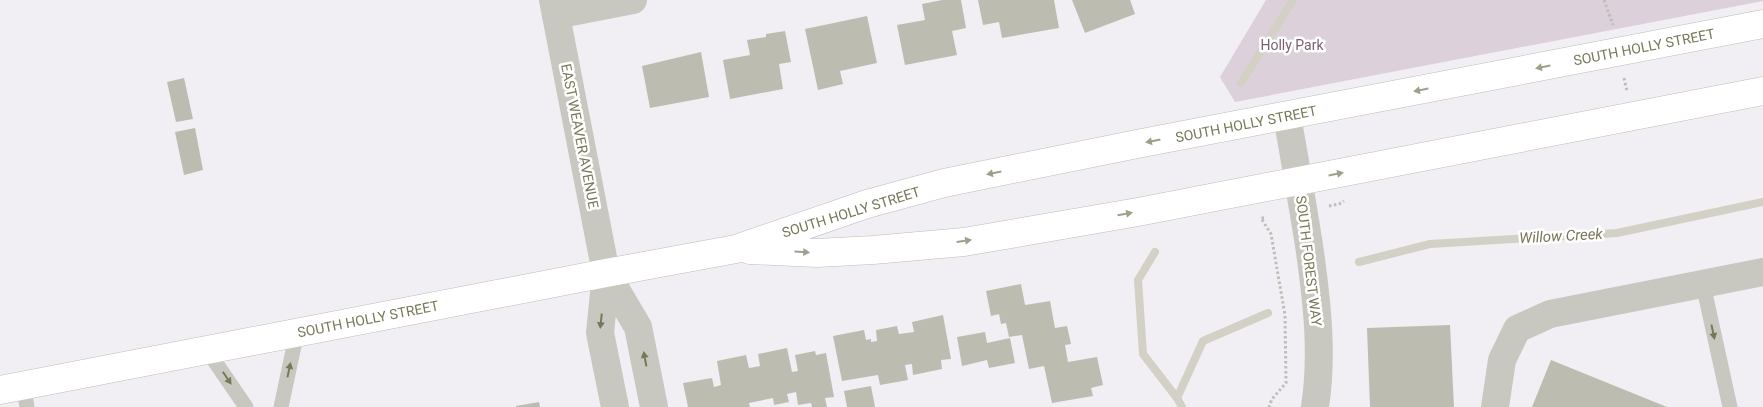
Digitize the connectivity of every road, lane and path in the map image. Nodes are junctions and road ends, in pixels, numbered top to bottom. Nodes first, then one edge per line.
1 (633, 0) edge
2 (1604, 0) edge
3 (555, 8) edge
4 (1611, 14) dead end
5 (1763, 24) edge
6 (1763, 91) edge
7 (1287, 116) junction
8 (1299, 182) junction
9 (1303, 210) junction
10 (736, 249) junction
11 (1763, 272) edge
12 (606, 273) junction
13 (1703, 284) junction
14 (297, 332) junction
15 (208, 350) junction
16 (16, 394) edge
17 (246, 407) edge
18 (281, 407) edge
19 (615, 407) edge
20 (654, 407) edge
21 (1269, 407) edge
22 (1315, 407) edge
23 (1495, 407) edge
24 (1730, 407) edge

1 - 3 street
2 - 4 path
3 - 12 street, EAST WEAVER AVENUE
5 -> 7 main road, SOUTH HOLLY STREET
8 -> 6 main road, SOUTH HOLLY STREET
7 - 8 street, SOUTH FOREST WAY
7 -> 10 main road, SOUTH HOLLY STREET
8 - 9 street, SOUTH FOREST WAY
10 -> 8 main road, SOUTH HOLLY STREET
9 - 21 path
9 - 22 street, SOUTH FOREST WAY
10 - 12 main road, SOUTH HOLLY STREET
11 - 13 street
12 - 14 main road, SOUTH HOLLY STREET
12 -> 19 street, EAST WEAVER AVENUE
20 -> 12 street, EAST WEAVER AVENUE
13 - 23 street
13 -> 24 lane
14 - 15 main road, SOUTH HOLLY STREET
18 -> 14 lane
15 - 16 main road, SOUTH HOLLY STREET
15 -> 17 lane

